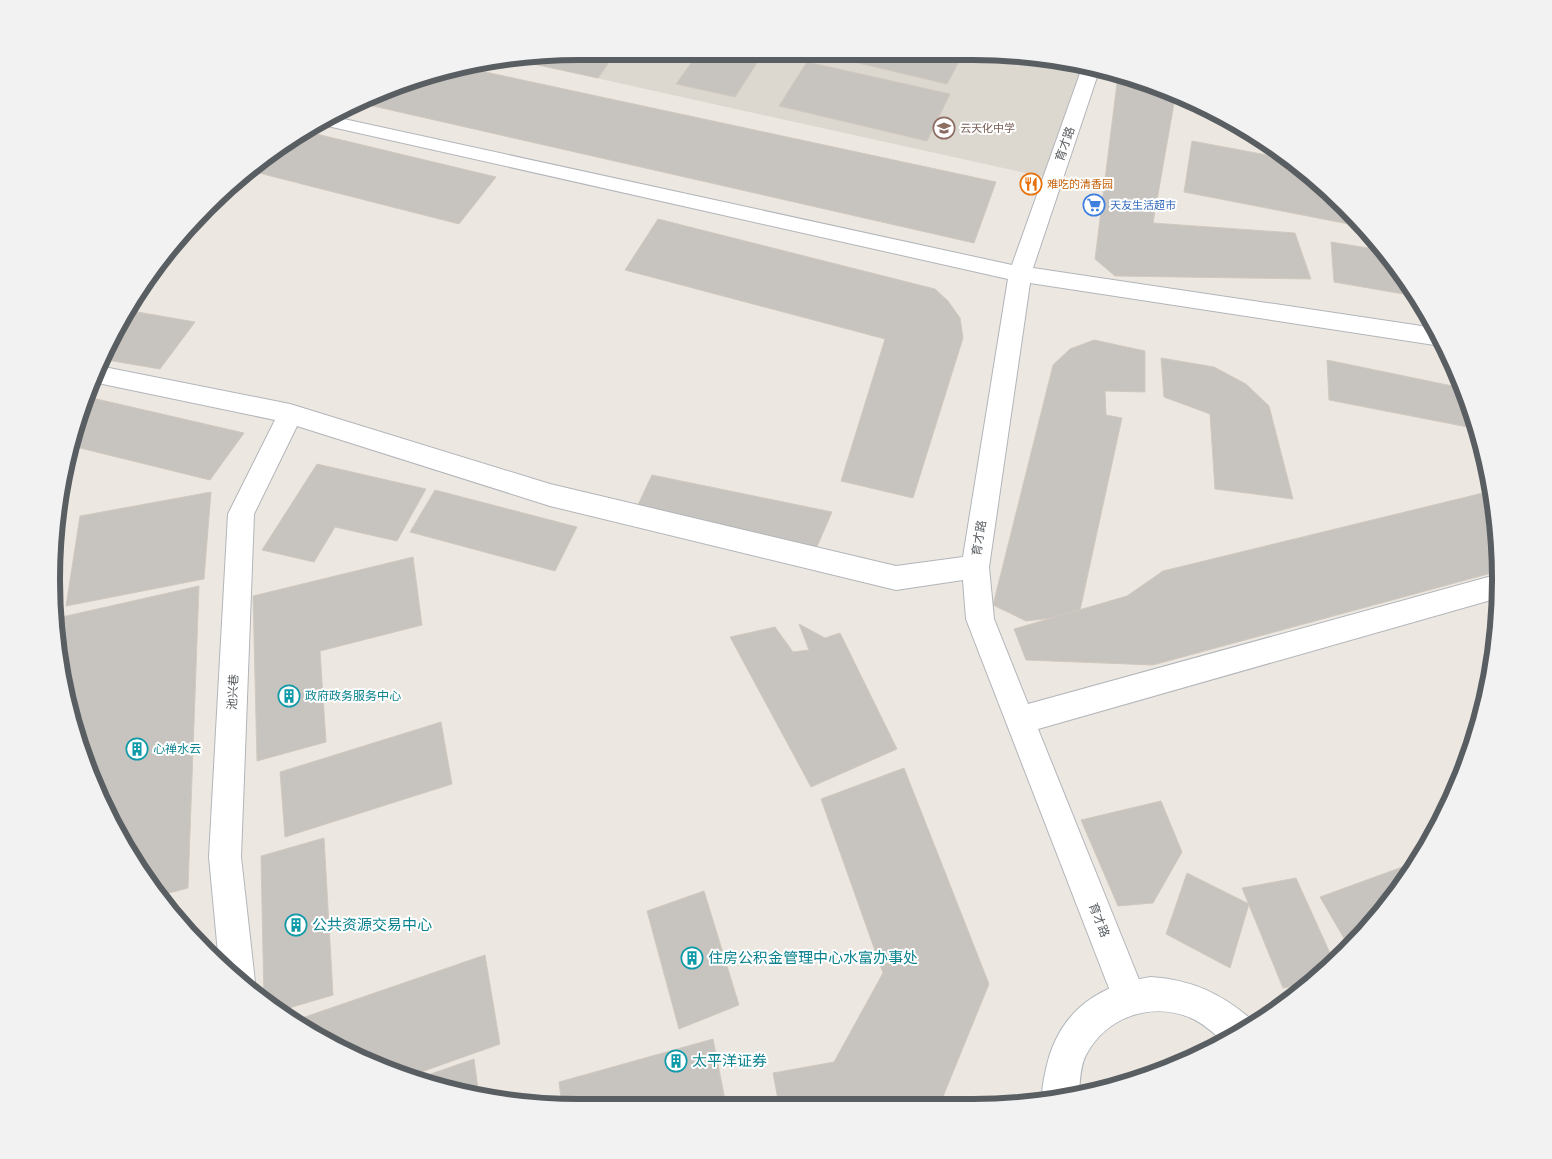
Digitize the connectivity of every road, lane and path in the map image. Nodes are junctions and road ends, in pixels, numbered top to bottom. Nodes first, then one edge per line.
1 (1088, 74) edge
2 (334, 123) edge
3 (1020, 274) junction
4 (1430, 335) edge
5 (103, 375) edge
6 (290, 414) junction
7 (975, 567) junction
8 (1492, 588) edge
9 (1020, 720) junction
10 (237, 970) edge
11 (1129, 996) junction
12 (1235, 1027) edge
13 (1061, 1091) edge

1 - 3 street, 育才路
2 - 3 street
3 - 4 street
3 - 7 street, 育才路
5 - 6 street
6 - 7 street
6 - 10 street, 池兴巷
7 - 9 street, 育才路
8 - 9 street
9 - 11 street, 育才路
11 - 12 street
11 - 13 street

